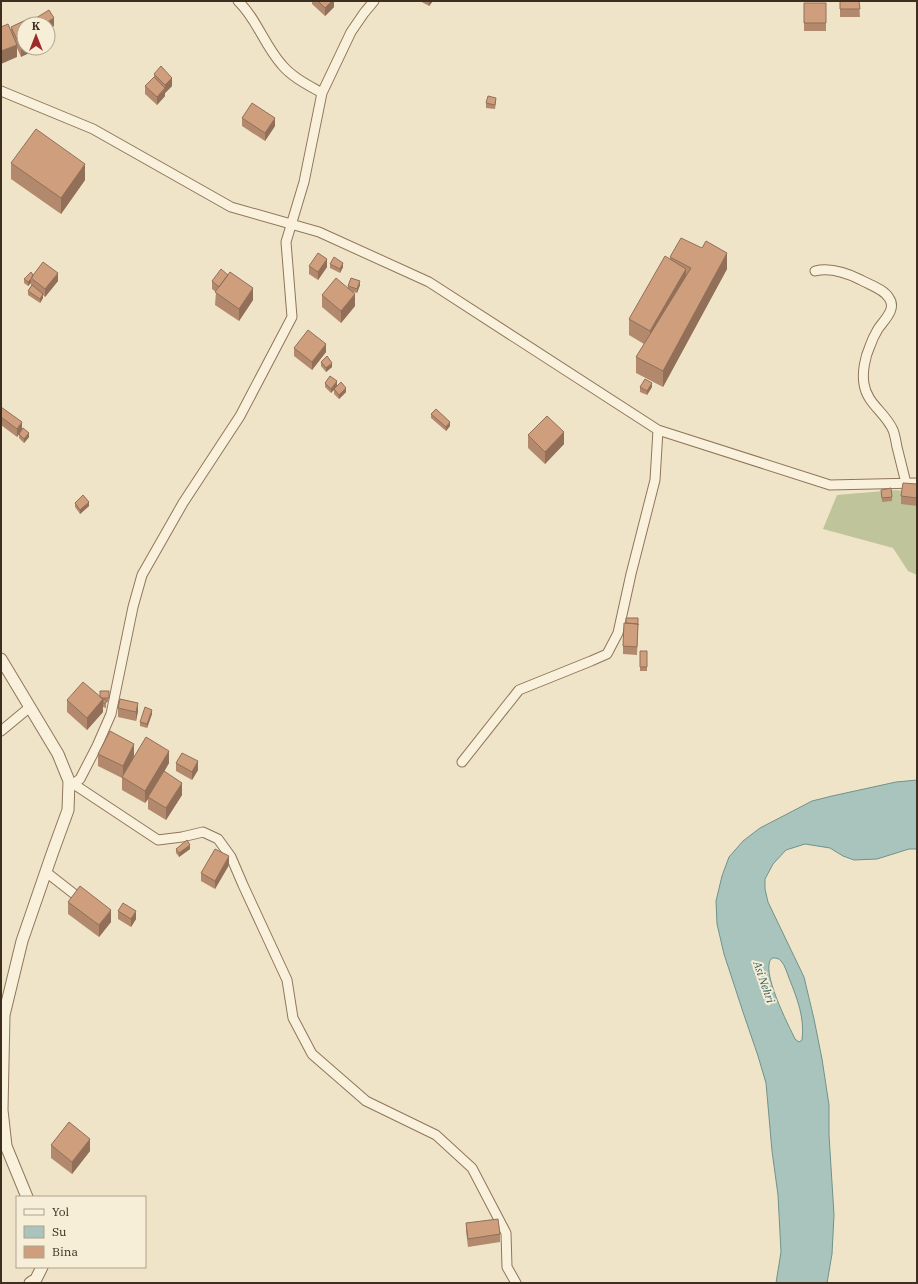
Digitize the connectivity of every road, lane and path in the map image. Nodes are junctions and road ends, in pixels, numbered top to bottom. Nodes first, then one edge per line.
1 (238, 1) edge
2 (374, 1) edge
3 (1, 91) edge
4 (322, 93) junction
5 (291, 224) junction
6 (815, 271) dead end
7 (658, 430) junction
8 (906, 483) junction
9 (917, 483) edge
10 (1, 659) edge
11 (30, 707) junction
12 (1, 731) edge
13 (462, 762) dead end
14 (71, 782) junction
15 (46, 872) junction
16 (78, 897) edge
17 (27, 1196) edge
18 (42, 1268) edge
19 (30, 1283) edge
20 (516, 1283) edge

1 - 4 street
2 - 4 street
3 - 5 street
4 - 5 street
5 - 7 street
5 - 14 street
6 - 8 street
7 - 8 street
7 - 13 street
8 - 9 street
10 - 11 street
11 - 12 street
11 - 14 street
14 - 15 street
14 - 20 street
15 - 16 street
15 - 17 street
18 - 19 street

